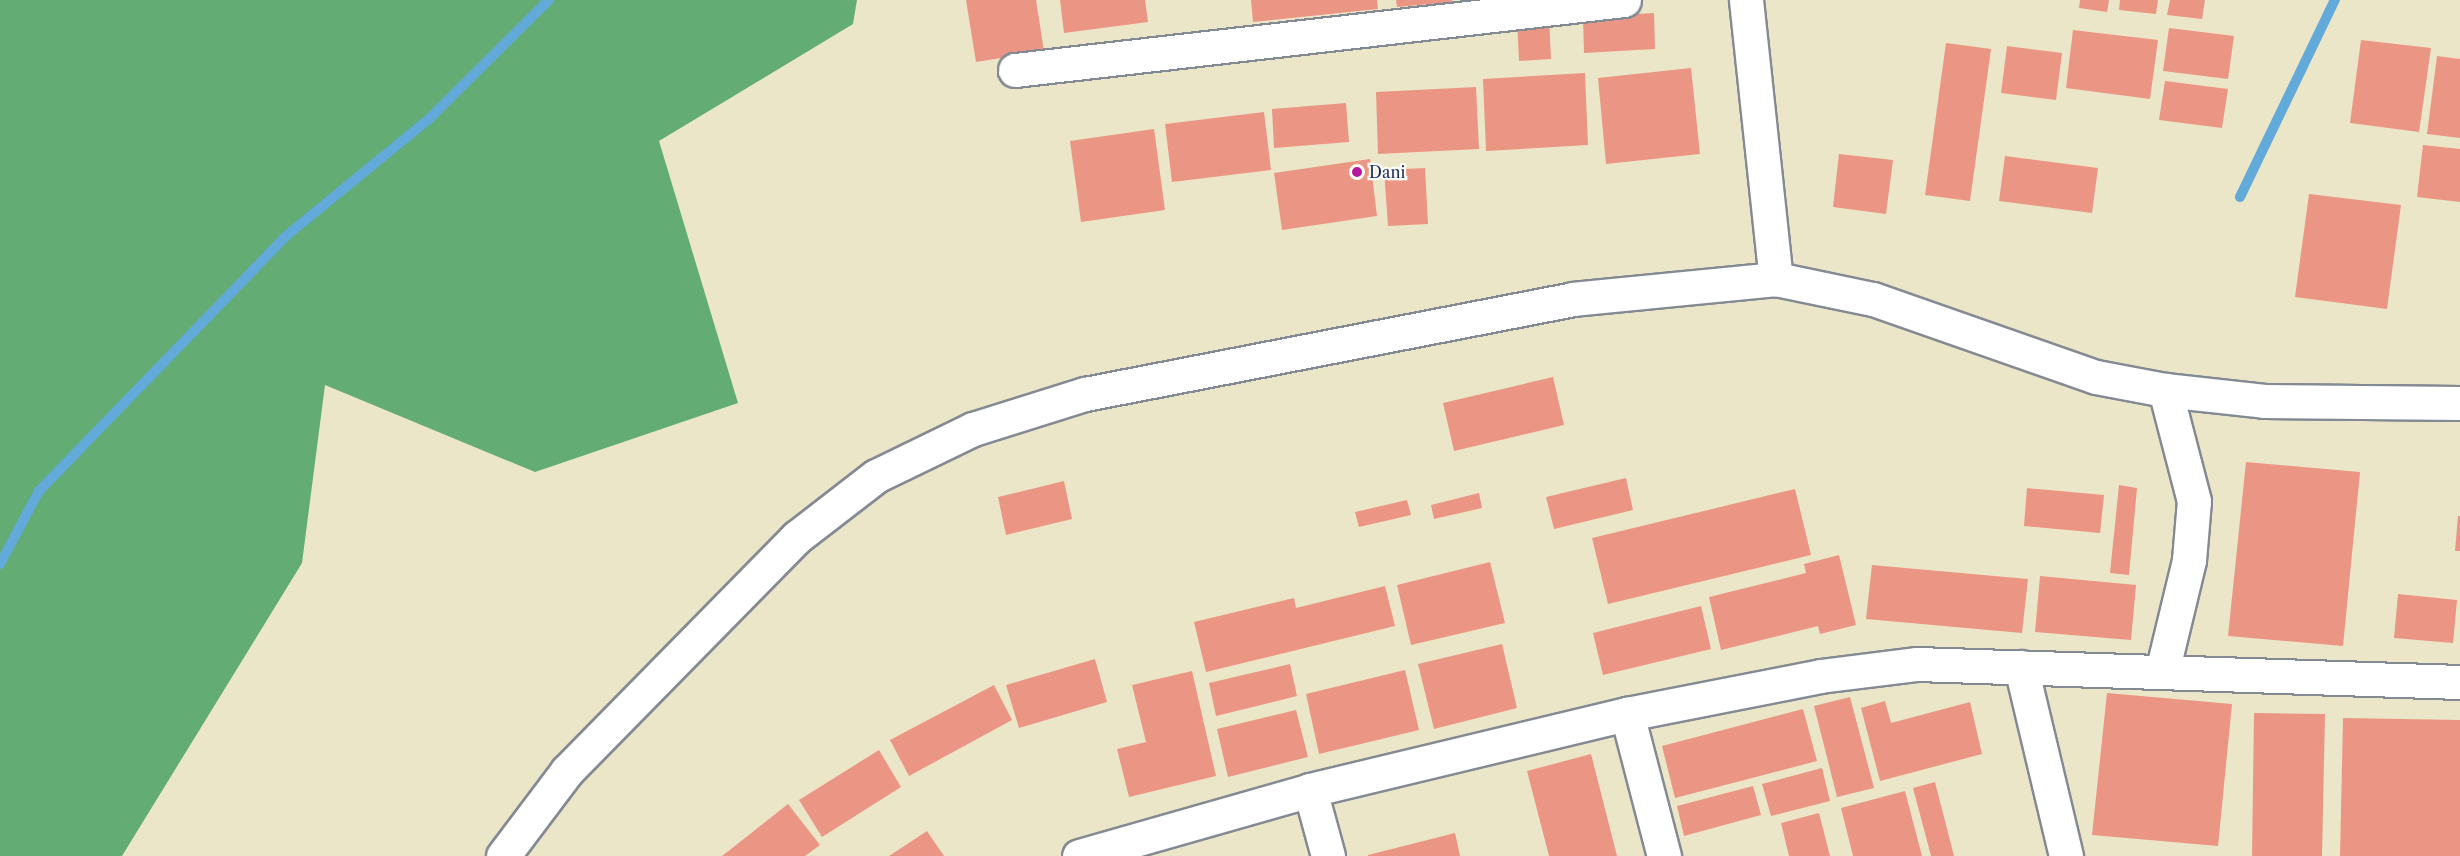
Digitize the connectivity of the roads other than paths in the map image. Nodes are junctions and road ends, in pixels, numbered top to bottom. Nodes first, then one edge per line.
1 (1623, 0) edge
2 (1746, 0) edge
3 (1015, 70) dead end
4 (1776, 279) junction
5 (2165, 390) junction
6 (2460, 403) edge
7 (2021, 667) junction
8 (2162, 672) junction
9 (2460, 682) edge
10 (1627, 714) junction
11 (1310, 790) junction
12 (503, 856) edge
13 (1079, 856) edge
14 (1328, 856) edge
15 (1664, 856) edge
16 (2066, 856) edge

1 - 3 street
2 - 4 street
4 - 5 street
4 - 12 street
5 - 6 street
5 - 8 street
7 - 8 street
7 - 10 street
7 - 16 street
8 - 9 street
10 - 11 street
10 - 15 street
11 - 13 street
11 - 14 street

